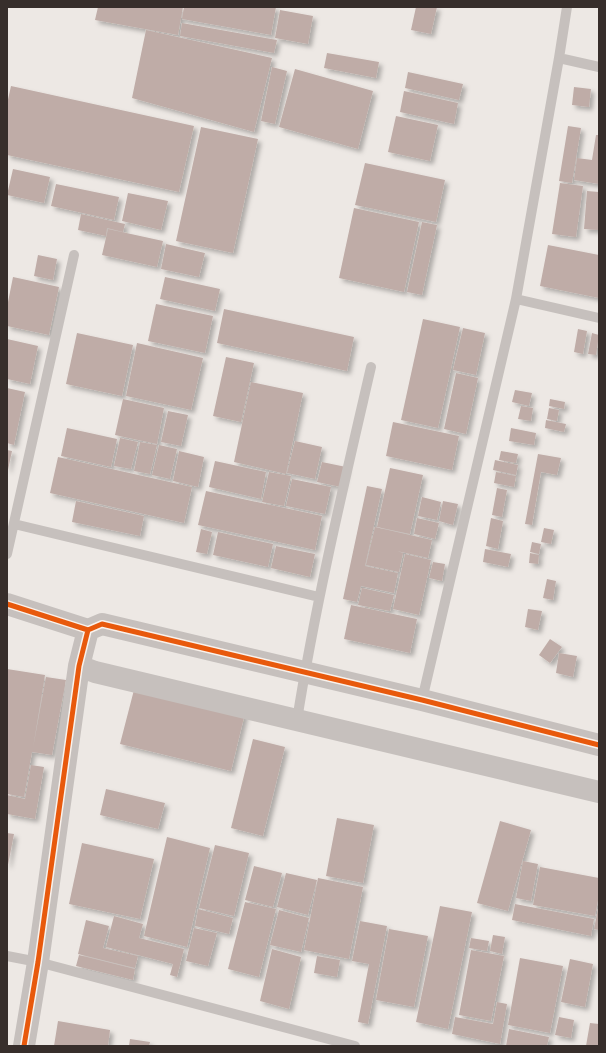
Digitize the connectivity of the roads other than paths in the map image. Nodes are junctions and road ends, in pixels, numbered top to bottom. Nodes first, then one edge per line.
1 (567, 7) edge
2 (559, 58) junction
3 (599, 67) edge
4 (74, 255) dead end
5 (516, 299) junction
6 (599, 318) edge
7 (370, 367) dead end
8 (14, 524) junction
9 (7, 554) edge
10 (319, 597) junction
11 (7, 604) edge
12 (88, 630) junction
13 (78, 666) junction
14 (304, 672) junction
15 (422, 700) junction
16 (297, 720) junction
17 (599, 745) edge
18 (599, 792) edge
19 (7, 956) edge
20 (38, 962) junction
21 (24, 1046) edge
22 (355, 1046) edge

1 - 2 lane
2 - 3 lane
2 - 5 lane
4 - 8 lane
5 - 6 lane
5 - 15 lane
7 - 10 lane
8 - 9 lane
8 - 10 lane
10 - 14 lane
11 - 12 street
12 - 13 street
12 - 14 street
13 - 16 street
13 - 20 street
14 - 15 street
14 - 16 lane
15 - 17 street
16 - 18 street
19 - 20 lane
20 - 21 street
20 - 22 lane

